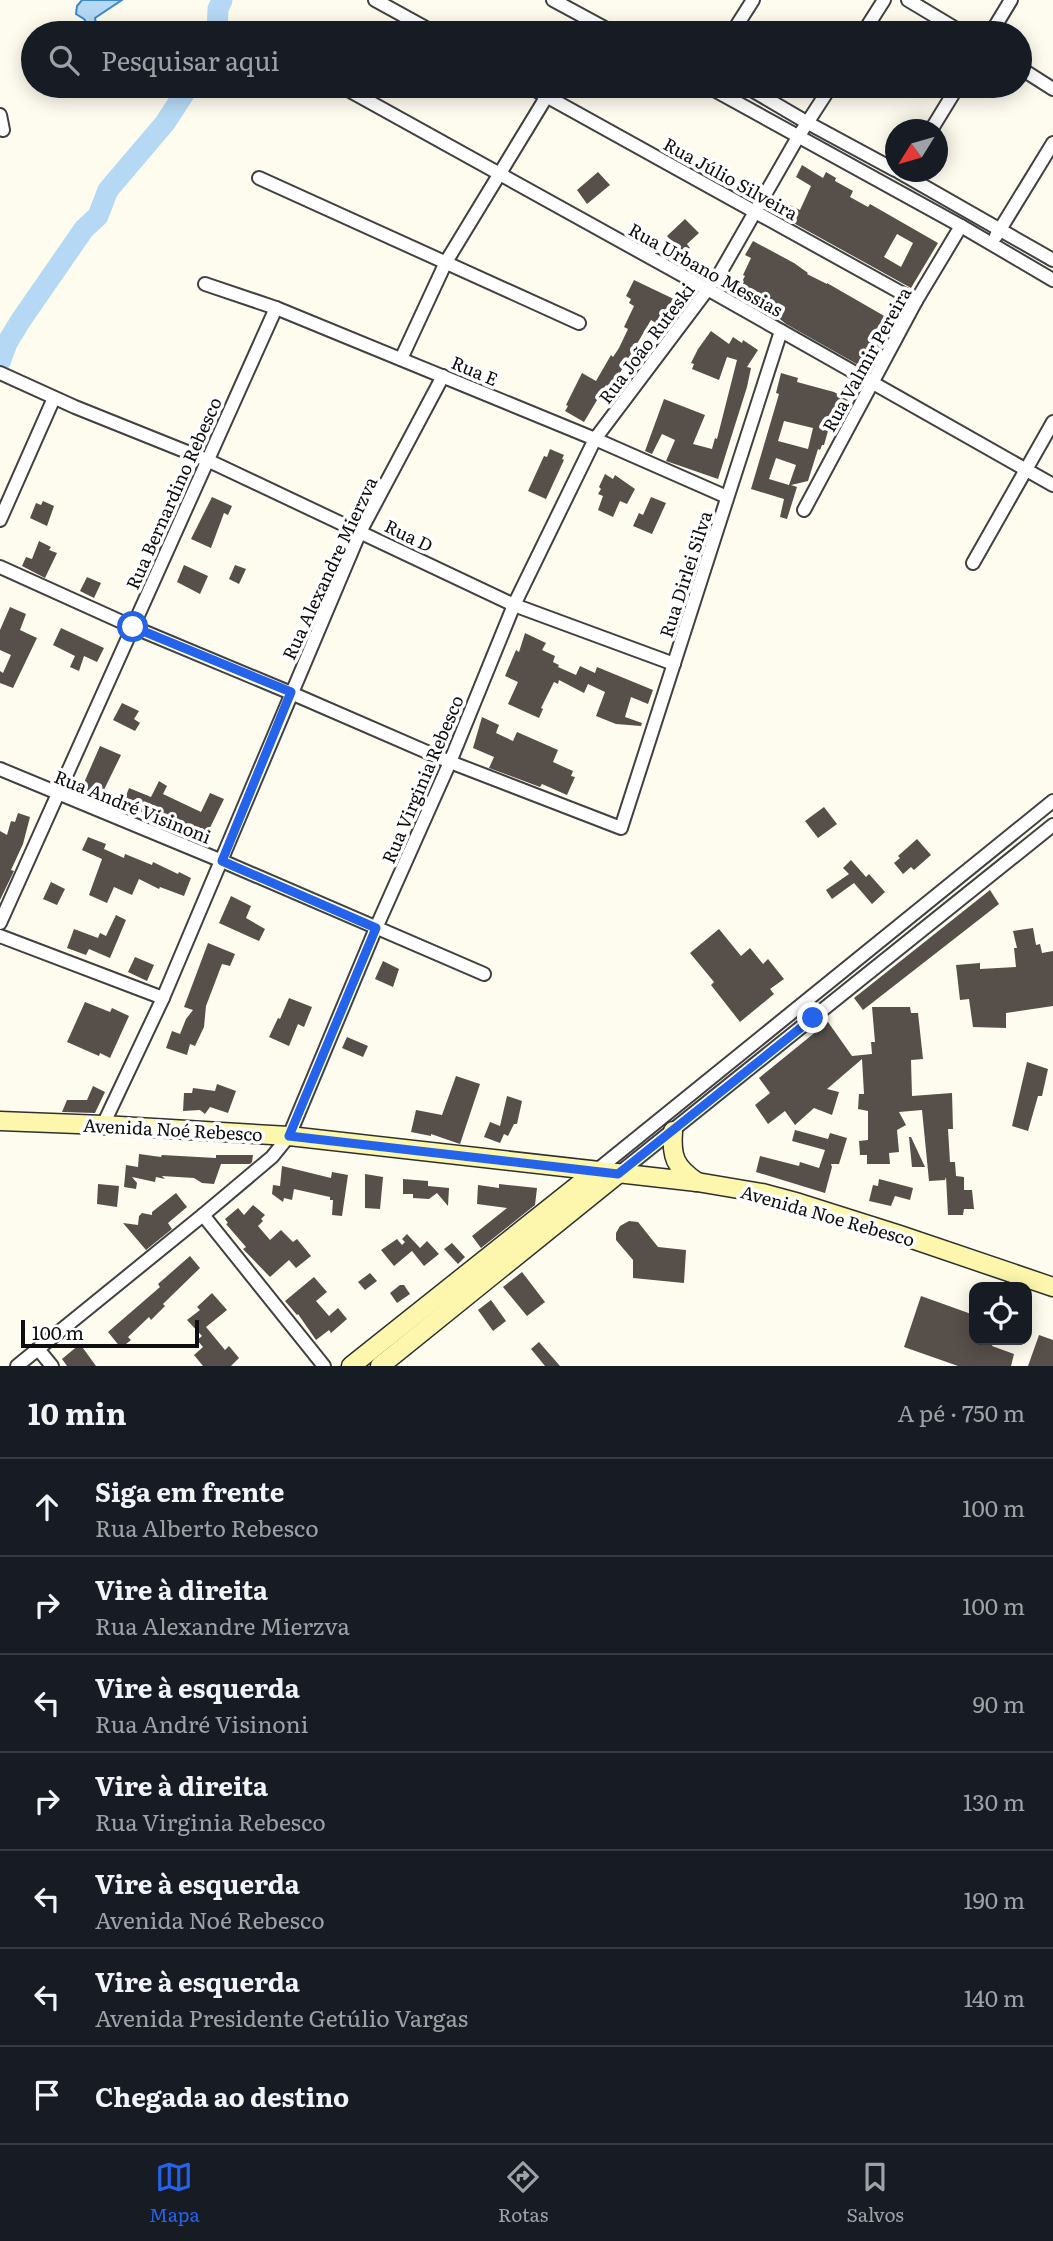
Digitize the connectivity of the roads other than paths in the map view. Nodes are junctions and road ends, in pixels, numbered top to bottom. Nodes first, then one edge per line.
1 (375, 0) edge
2 (553, 0) edge
3 (753, 0) edge
4 (884, 0) edge
5 (908, 0) edge
6 (1011, 0) edge
7 (413, 21) edge
8 (592, 21) edge
9 (740, 21) edge
10 (871, 21) edge
11 (943, 21) edge
12 (998, 21) edge
13 (1032, 76) edge
14 (1053, 89) edge
15 (362, 98) edge
16 (546, 98) edge
17 (562, 98) edge
18 (728, 98) edge
19 (765, 98) edge
20 (824, 98) edge
21 (951, 98) edge
22 (0, 114) edge
23 (938, 119) edge
24 (808, 123) junction
25 (3, 130) dead end
26 (798, 137) junction
27 (1053, 144) edge
28 (885, 164) edge
29 (500, 175) junction
30 (259, 178) dead end
31 (918, 182) edge
32 (756, 212) junction
33 (961, 226) junction
34 (1000, 229) junction
35 (992, 244) junction
36 (1053, 260) edge
37 (446, 262) junction
38 (1053, 280) edge
39 (205, 284) dead end
40 (709, 290) junction
41 (916, 301) junction
42 (276, 308) junction
43 (579, 323) dead end
44 (781, 331) junction
45 (401, 359) junction
46 (3, 374) edge
47 (443, 376) junction
48 (872, 383) junction
49 (54, 398) junction
50 (1053, 422) edge
51 (595, 439) junction
52 (207, 460) junction
53 (1025, 469) junction
54 (1053, 485) edge
55 (727, 497) junction
56 (804, 510) dead end
57 (0, 520) edge
58 (360, 532) junction
59 (973, 563) dead end
60 (0, 567) edge
61 (514, 606) junction
62 (133, 627) junction
63 (674, 664) junction
64 (291, 692) junction
65 (450, 762) junction
66 (0, 769) edge
67 (57, 794) junction
68 (1053, 801) edge
69 (1053, 825) edge
70 (222, 861) junction
71 (0, 923) edge
72 (376, 928) junction
73 (0, 936) edge
74 (484, 974) dead end
75 (163, 998) junction
76 (802, 1005) junction
77 (813, 1018) junction
78 (0, 1121) edge
79 (103, 1125) junction
80 (673, 1131) junction
81 (289, 1136) junction
82 (596, 1171) junction
83 (618, 1174) junction
84 (697, 1182) junction
85 (203, 1215) junction
86 (1053, 1287) edge
87 (38, 1349) junction
88 (17, 1366) edge
89 (52, 1366) edge
90 (324, 1366) edge
91 (351, 1366) edge
92 (380, 1366) edge

1 - 7 street
2 - 8 street
3 - 9 street
4 - 10 street
5 - 11 street
6 - 12 street
13 - 14 street
15 - 29 street, Rua Urbano Messias
16 - 29 street
17 - 32 street, Rua Júlio Silveira
18 - 26 street
19 - 24 street
20 - 24 street, Rua João Ruteski
21 - 23 street
22 - 25 street
24 - 26 street, Rua João Ruteski
24 - 28 street
26 - 32 street, Rua João Ruteski
26 - 33 street
27 - 34 street
29 - 37 street
29 - 40 street, Rua Urbano Messias
30 - 37 street
31 - 34 street
32 - 40 street, Rua João Ruteski
32 - 41 street, Rua Júlio Silveira
33 - 35 street
33 - 41 street, Rua Valmir Pereira
34 - 35 street
34 - 36 street
35 - 38 street
37 - 43 street
37 - 45 street
39 - 42 street, Rua E
40 - 44 street, Rua Urbano Messias
40 - 51 street, Rua João Ruteski
41 - 48 street, Rua Valmir Pereira
42 - 45 street, Rua E
42 - 52 street, Rua Bernardino Rebesco
44 - 48 street, Rua Urbano Messias
44 - 55 street, Rua Dirlei Silva
45 - 47 street, Rua E
46 - 49 street, Rua D
47 - 51 street, Rua E
47 - 58 street, Rua Alexandre Mierzva
48 - 53 street, Rua Urbano Messias
48 - 56 street, Rua Valmir Pereira
49 - 52 street, Rua D
49 - 57 street
50 - 53 street
51 - 55 street, Rua E
51 - 61 street, Rua Virginia Rebesco
52 - 58 street, Rua D
52 - 62 street, Rua Bernardino Rebesco
53 - 54 street, Rua Urbano Messias
53 - 59 street
55 - 63 street, Rua Dirlei Silva
58 - 61 street, Rua D
58 - 64 street, Rua Alexandre Mierzva
60 - 62 street
61 - 63 street, Rua D
61 - 65 street, Rua Virginia Rebesco
62 - 64 street
62 - 67 street, Rua Bernardino Rebesco
63 - 65 street, Rua Dirlei Silva
64 - 65 street
64 - 70 street, Rua Alexandre Mierzva
65 - 72 street, Rua Virginia Rebesco
66 - 67 street, Rua André Visinoni
67 - 70 street, Rua André Visinoni
67 - 71 street, Rua Bernardino Rebesco
68 - 76 street
69 - 77 street
70 - 72 street, Rua André Visinoni
70 - 75 street, Rua Alexandre Mierzva
72 - 74 street, Rua André Visinoni
72 - 81 street, Rua Virginia Rebesco
73 - 75 street
75 - 79 street, Rua Alexandre Mierzva
76 - 77 street
76 - 82 street
77 - 80 street
78 - 79 main road, Avenida Noé Rebesco
79 - 81 main road, Avenida Noé Rebesco
80 - 83 street
80 - 84 main road
81 - 82 main road, Avenida Noé Rebesco
81 - 85 street, Rua Virginia Rebesco
82 - 83 main road, Avenida Noe Rebesco
82 - 91 main road
83 - 84 main road, Avenida Noe Rebesco
83 - 92 main road
84 - 86 main road, Avenida Noe Rebesco
85 - 87 street, Rua Virginia Rebesco
85 - 90 street
87 - 88 street, Rua Virginia Rebesco
87 - 89 street

